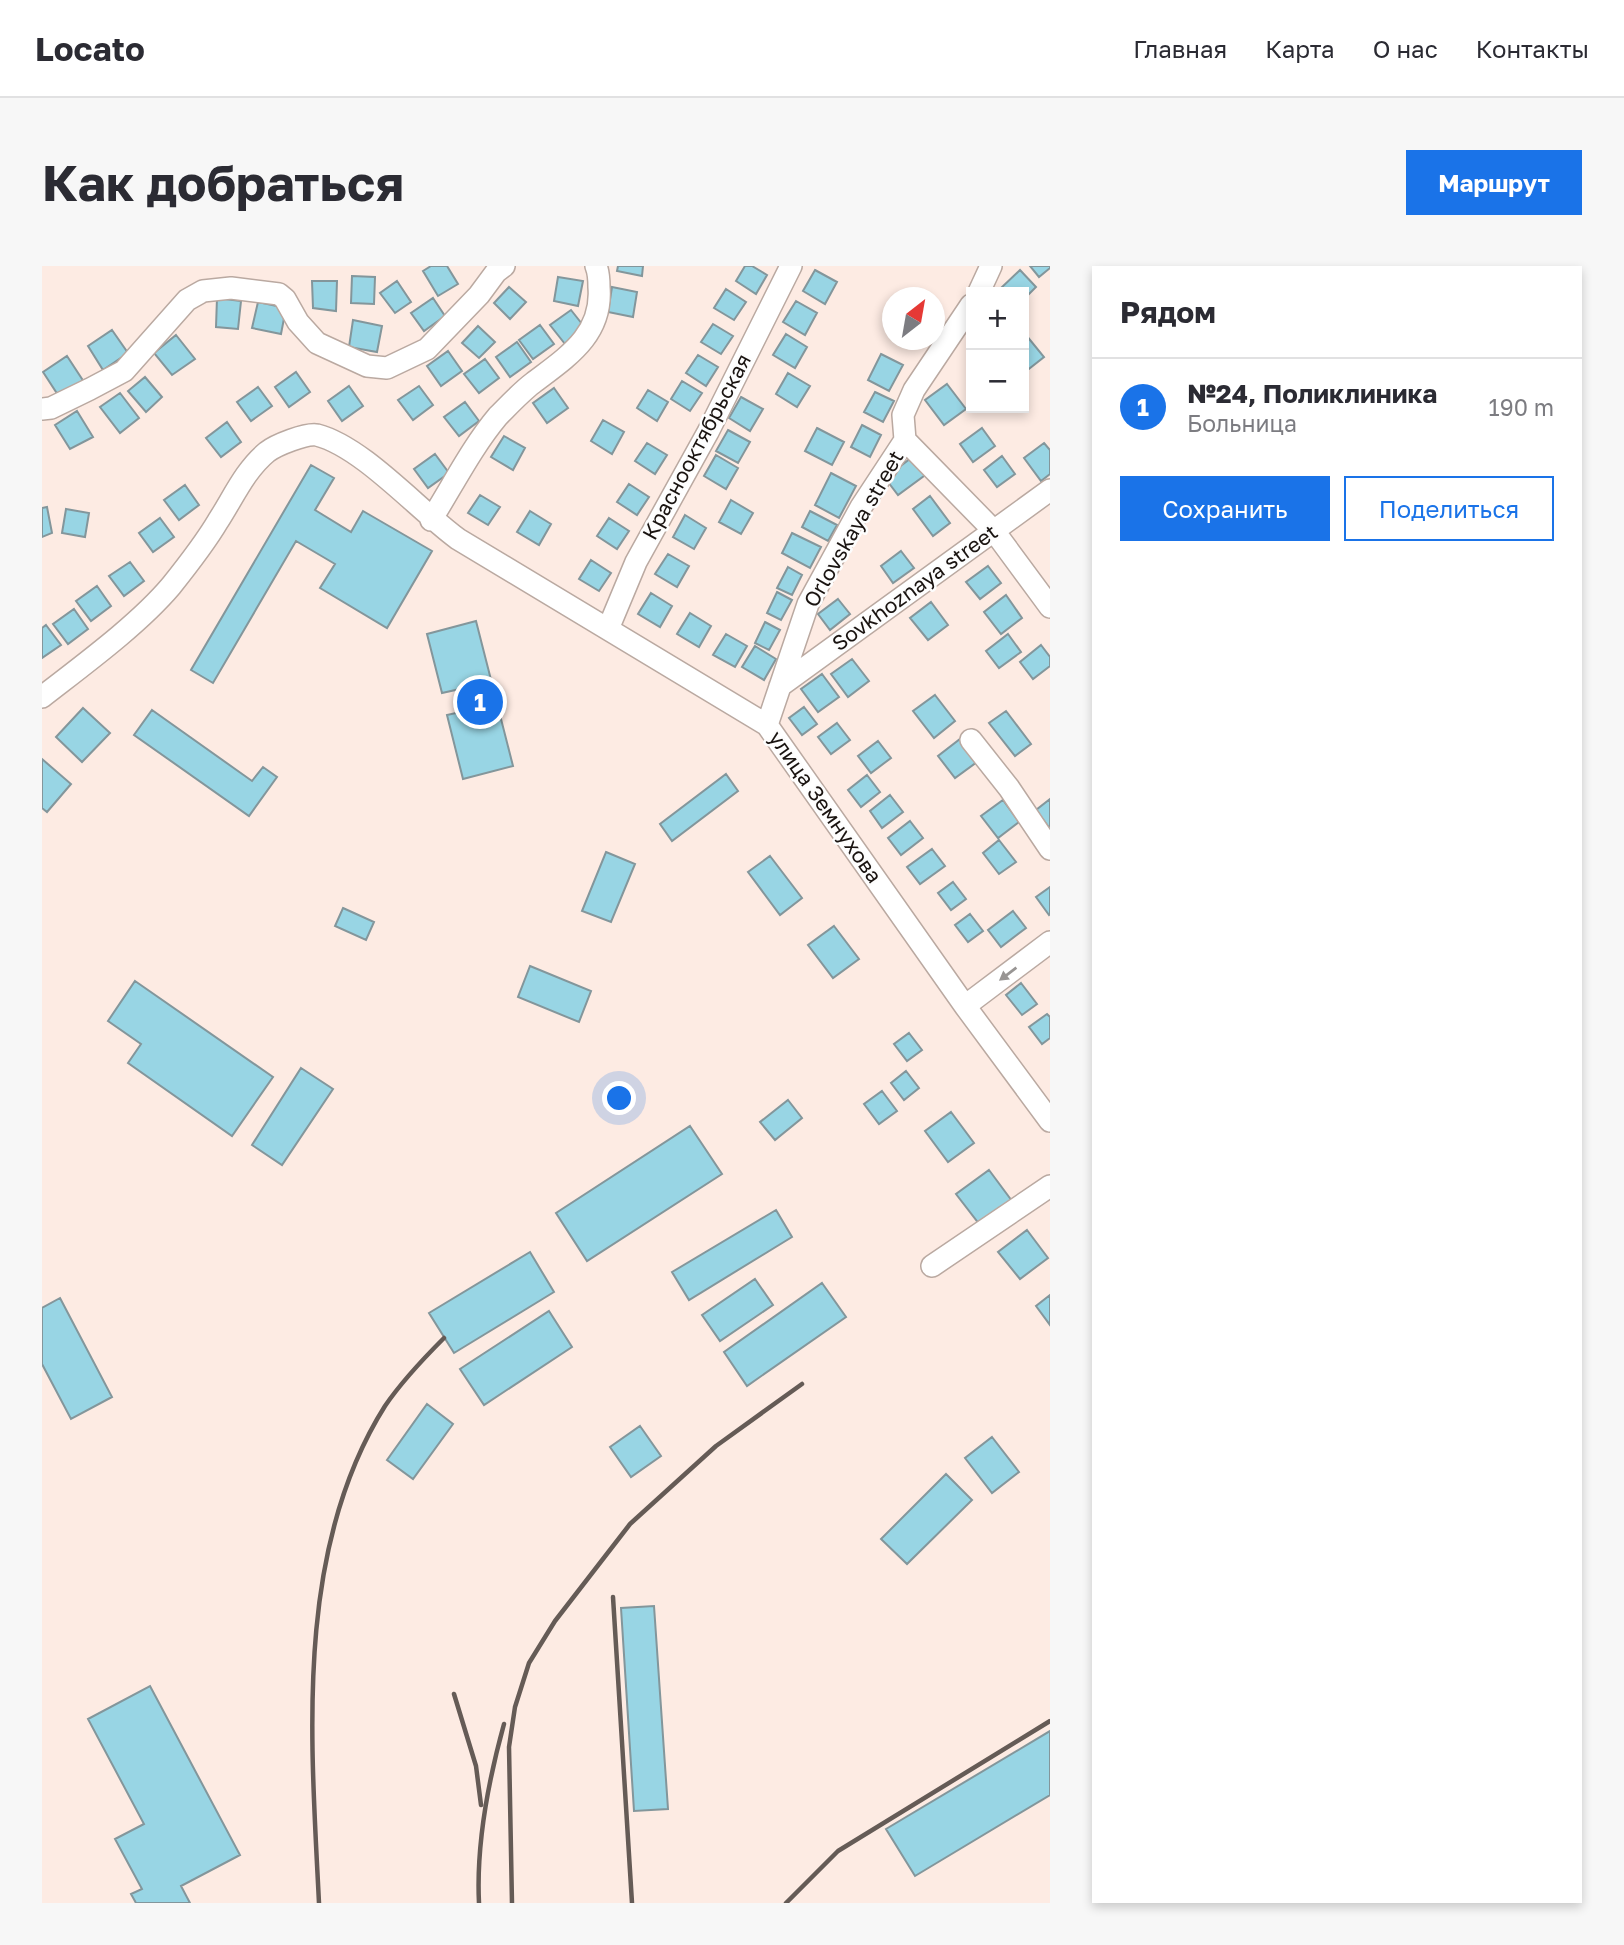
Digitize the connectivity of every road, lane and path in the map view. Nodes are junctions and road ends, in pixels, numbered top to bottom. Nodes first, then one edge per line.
1 (504, 266) edge
2 (596, 266) edge
3 (791, 266) edge
4 (991, 266) edge
5 (981, 287) edge
6 (966, 313) edge
7 (46, 409) edge
8 (905, 440) junction
9 (1050, 490) edge
10 (431, 520) junction
11 (994, 531) junction
12 (1050, 607) edge
13 (608, 629) junction
14 (780, 686) junction
15 (42, 697) edge
16 (766, 725) junction
17 (971, 740) dead end
18 (1050, 849) edge
19 (1050, 942) edge
20 (965, 1006) junction
21 (1050, 1121) edge
22 (1050, 1186) edge
23 (932, 1266) dead end

1 - 7 street
2 - 10 street
3 - 13 street, Краснооктябрьская
4 - 5 street
6 - 8 street, Orlovskaya street
8 - 11 street
8 - 14 street, Orlovskaya street
9 - 11 street, Sovkhoznaya street
10 - 13 street, улица Земнухова
10 - 15 street, улица Земнухова
11 - 12 street
11 - 14 street, Sovkhoznaya street
13 - 16 street, улица Земнухова
14 - 16 street, Orlovskaya street
16 - 20 street, улица Земнухова
17 - 18 street
19 -> 20 street
20 - 21 street, улица Земнухова
22 - 23 street

